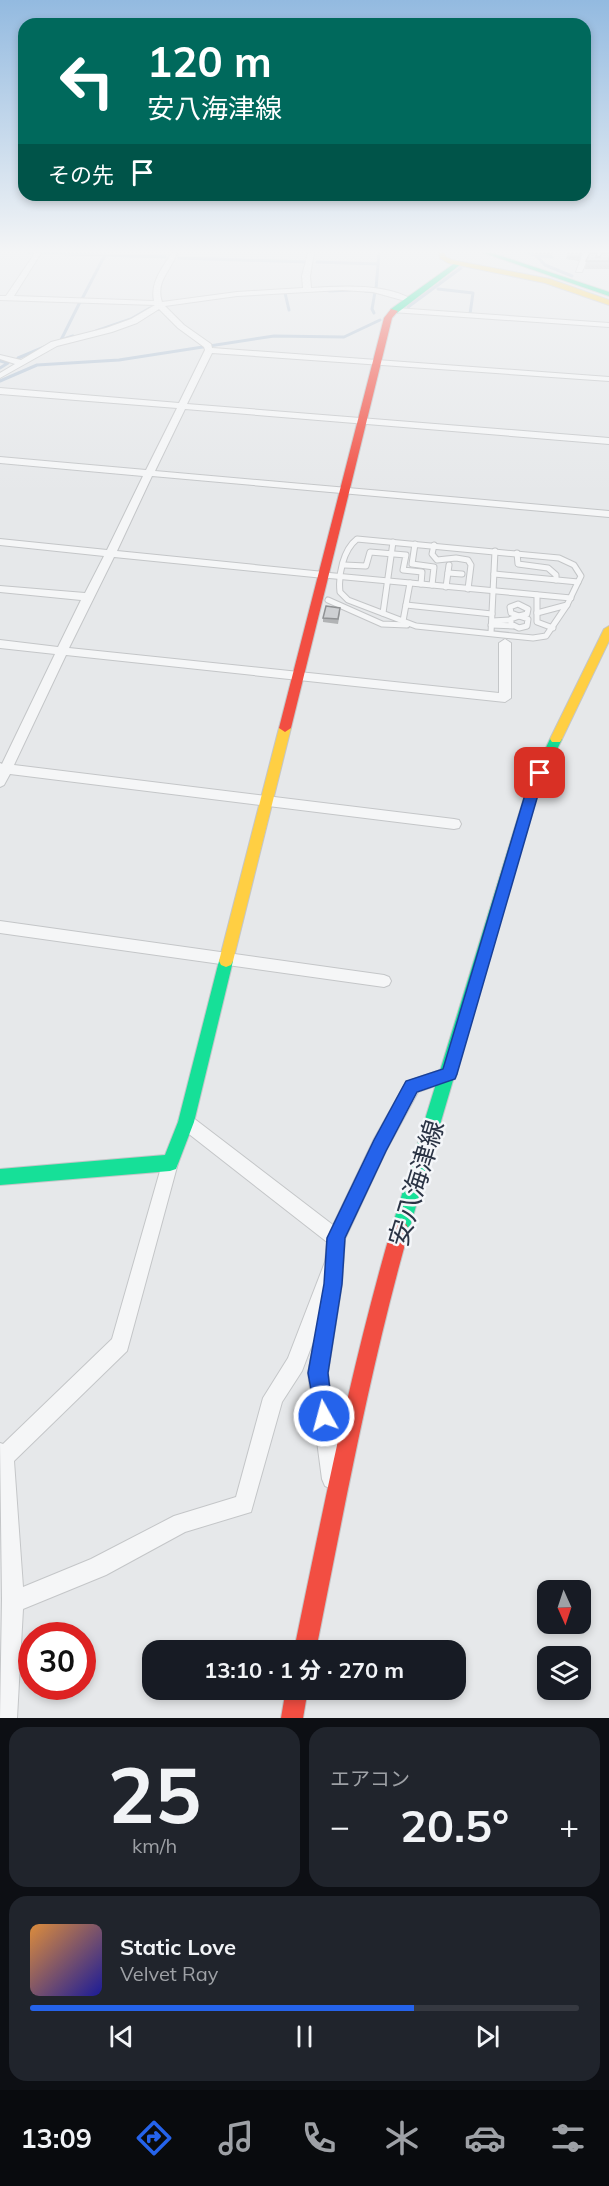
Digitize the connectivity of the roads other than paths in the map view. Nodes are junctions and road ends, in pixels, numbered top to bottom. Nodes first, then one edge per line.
1 (97, 333) edge
2 (192, 333) edge
3 (385, 333) edge
4 (208, 350) junction
5 (0, 357) edge
6 (378, 362) junction
7 (22, 363) junction
8 (0, 376) edge
9 (609, 379) edge
10 (0, 391) edge
11 (182, 406) junction
12 (363, 422) junction
13 (609, 441) edge
14 (0, 460) edge
15 (148, 474) junction
16 (345, 491) junction
17 (609, 514) edge
18 (0, 542) edge
19 (393, 542) junction
20 (415, 544) junction
21 (434, 545) junction
22 (495, 551) junction
23 (111, 552) junction
24 (392, 554) junction
25 (517, 554) junction
26 (344, 565) junction
27 (449, 565) dead end
28 (448, 573) junction
29 (462, 574) dead end
30 (494, 574) junction
31 (324, 575) junction
32 (340, 577) junction
33 (556, 580) junction
34 (388, 581) junction
35 (578, 582) junction
36 (410, 583) junction
37 (421, 585) junction
38 (432, 585) junction
39 (446, 587) junction
40 (0, 589) edge
41 (468, 589) junction
42 (493, 591) junction
43 (519, 594) junction
44 (537, 595) junction
45 (89, 597) junction
46 (571, 598) junction
47 (328, 600) dead end
48 (518, 604) junction
49 (406, 605) junction
50 (567, 605) junction
51 (383, 613) junction
52 (537, 613) junction
53 (492, 614) junction
54 (519, 616) junction
55 (403, 621) junction
56 (491, 623) junction
57 (511, 623) junction
58 (416, 626) junction
59 (553, 628) junction
60 (609, 629) edge
61 (491, 633) junction
62 (0, 644) edge
63 (505, 644) dead end
64 (62, 651) junction
65 (299, 675) junction
66 (3, 768) edge
67 (0, 782) edge
68 (268, 800) junction
69 (454, 824) dead end
70 (0, 927) edge
71 (228, 959) junction
72 (384, 981) dead end
73 (449, 1074) junction
74 (186, 1122) junction
75 (170, 1163) junction
76 (0, 1177) edge
77 (336, 1238) junction
78 (334, 1263) junction
79 (2, 1455) edge
80 (334, 1503) junction
81 (13, 1602) junction
82 (307, 1640) edge
83 (295, 1700) edge
84 (6, 1718) edge
85 (292, 1718) edge

1 - 7 street
2 - 4 street
3 - 6 street
4 - 6 street
4 - 11 street
5 - 7 street
6 - 9 street
6 - 12 street
7 - 8 street
10 - 11 street
11 - 12 street
11 - 15 street
12 - 13 street
12 - 16 street
14 - 15 street
15 - 16 street
15 - 23 street
16 - 17 street
16 - 31 street
18 - 23 street
19 - 20 lane
19 - 24 lane
19 - 26 lane
20 - 21 lane
20 - 38 lane
21 - 22 lane
21 - 41 lane
22 - 25 lane
22 - 30 lane
23 - 31 street
23 - 45 street
24 - 26 lane
24 - 34 lane
24 - 37 lane
25 - 33 lane
25 - 35 lane
26 - 32 lane
27 - 28 lane
28 - 29 lane
28 - 39 lane
30 - 33 lane
30 - 42 lane
31 - 32 lane
31 - 65 street
32 - 34 lane
32 - 51 lane
33 - 35 lane
34 - 36 lane
34 - 51 lane
35 - 46 lane
36 - 37 lane
36 - 49 lane
37 - 38 lane
38 - 39 lane
39 - 41 lane
40 - 45 street
41 - 42 lane
42 - 43 lane
42 - 53 lane
43 - 44 lane
43 - 48 lane
44 - 46 lane
44 - 52 lane
45 - 64 street
46 - 50 lane
47 - 58 lane
48 - 54 lane
48 - 54 lane
49 - 53 lane
49 - 55 lane
50 - 52 lane
50 - 59 lane
51 - 55 lane
52 - 59 lane
53 - 56 lane
54 - 57 lane
54 - 57 lane
55 - 58 lane
56 - 57 lane
56 - 61 lane
58 - 61 lane
59 - 61 lane
60 - 73 street, 安八海津線
62 - 64 street
63 - 65 street
64 - 65 street
64 - 66 street
65 - 68 street
66 - 67 street
66 - 68 street
68 - 69 street
68 - 71 street
70 - 71 street
71 - 72 street
71 - 74 street
73 - 77 street
73 - 80 street, 安八海津線
74 - 75 street
74 - 77 street
75 - 76 street
75 - 79 street
77 - 78 street
78 - 80 street
78 - 81 street
79 - 81 street
80 - 82 street, 安八海津線
81 - 84 street
83 - 85 street

